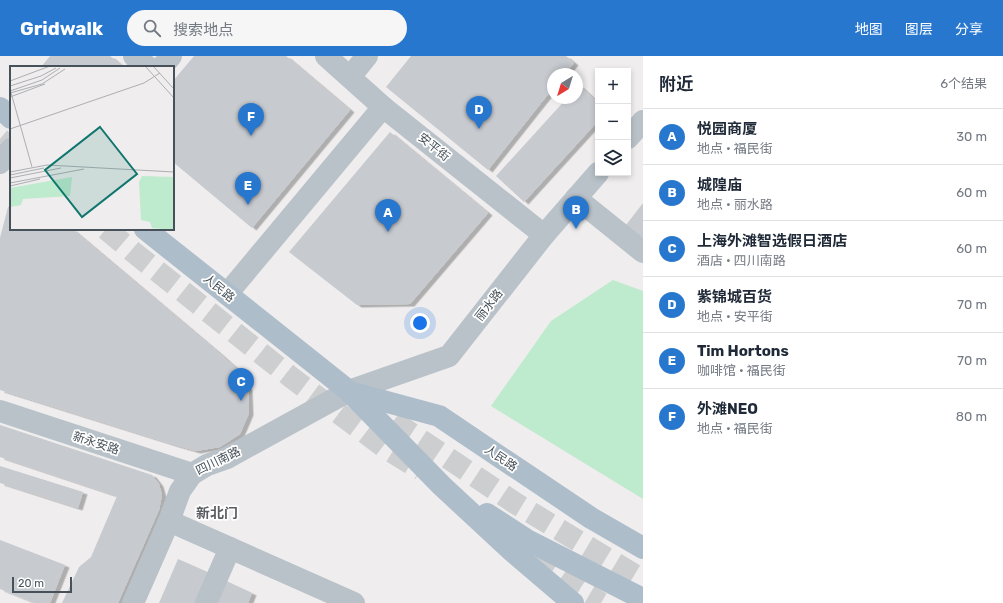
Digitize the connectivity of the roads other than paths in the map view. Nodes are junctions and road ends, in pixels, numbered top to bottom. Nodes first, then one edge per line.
1 (134, 56) edge
2 (171, 56) edge
3 (326, 56) edge
4 (367, 56) edge
5 (147, 66) edge
6 (163, 66) edge
7 (350, 77) junction
8 (383, 107) junction
9 (0, 108) edge
10 (10, 117) edge
11 (643, 121) edge
12 (631, 135) edge
13 (10, 150) edge
14 (0, 163) edge
15 (595, 176) edge
16 (576, 198) junction
17 (146, 230) edge
18 (544, 235) junction
19 (643, 252) edge
20 (227, 294) junction
21 (349, 391) junction
22 (0, 411) edge
23 (192, 474) junction
24 (442, 486) junction
25 (169, 521) junction
26 (230, 548) junction
27 (643, 548) edge
28 (643, 599) edge
29 (133, 603) edge
30 (206, 603) edge
31 (354, 603) edge
32 (573, 603) edge

1 - 5 street
2 - 6 street
3 - 7 street, 安平街
4 - 7 street
7 - 8 street, 安平街
8 - 18 street, 安平街
8 - 20 street
9 - 10 main road
11 - 12 street
13 - 14 street
15 - 16 street, 丽水路
16 - 18 street, 丽水路
16 - 19 street
17 - 20 main road, 人民路
18 - 21 street, 丽水路
20 - 21 main road, 人民路
21 - 23 street, 四川南路
21 - 24 main road, 人民路
21 - 27 main road, 人民路
22 - 23 street, 新永安路
23 - 25 street, 四川南路
24 - 28 main road, 人民路
24 - 32 main road, 人民路
25 - 26 street
25 - 29 street, 四川南路
26 - 30 street
26 - 31 street

